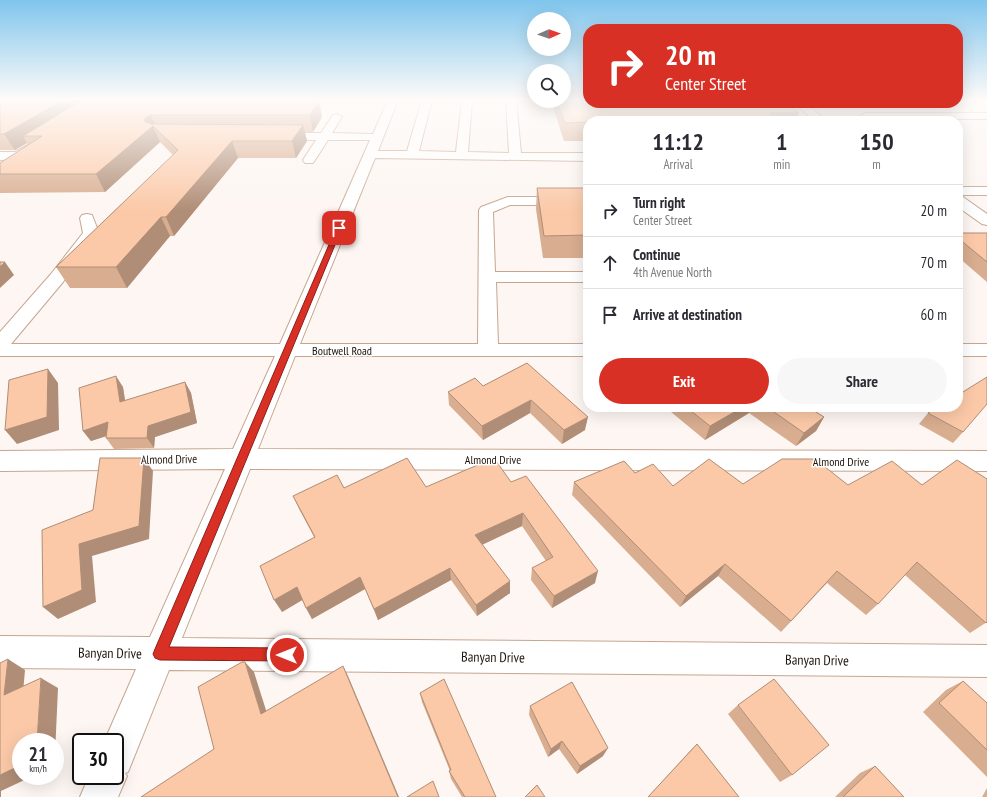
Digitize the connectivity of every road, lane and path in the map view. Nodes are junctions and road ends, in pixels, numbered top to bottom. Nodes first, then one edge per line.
1 (323, 137) edge
2 (377, 137) edge
3 (417, 137) edge
4 (464, 137) edge
5 (514, 137) edge
6 (45, 139) edge
7 (370, 154) junction
8 (412, 155) junction
9 (0, 156) edge
10 (462, 156) junction
11 (515, 157) junction
12 (583, 157) edge
13 (309, 160) dead end
14 (987, 190) edge
15 (963, 191) edge
16 (583, 201) edge
17 (963, 206) edge
18 (87, 218) dead end
19 (985, 230) edge
20 (487, 277) junction
21 (583, 277) edge
22 (0, 344) edge
23 (0, 350) edge
24 (288, 350) junction
25 (488, 350) junction
26 (583, 350) edge
27 (963, 350) edge
28 (987, 350) edge
29 (241, 459) junction
30 (0, 461) edge
31 (987, 461) edge
32 (0, 652) edge
33 (160, 654) junction
34 (987, 661) edge
35 (124, 738) edge
36 (104, 785) edge
37 (99, 797) edge

1 - 13 street
2 - 7 street
3 - 8 street
4 - 10 street
5 - 11 street
6 - 9 street
7 - 8 street
7 - 24 street
8 - 10 street
10 - 11 street
11 - 12 street
14 - 15 street
16 - 20 street
17 - 19 street
18 - 22 street
20 - 21 street
20 - 25 street
23 - 24 street, Boutwell Road
24 - 25 street, Boutwell Road
24 - 29 street
25 - 26 street, Boutwell Road
27 - 28 street
29 - 30 street, Almond Drive
29 - 31 street, Almond Drive
29 - 33 street
32 - 33 street, Banyan Drive
33 - 34 street, Banyan Drive
33 - 35 street
36 - 37 street

